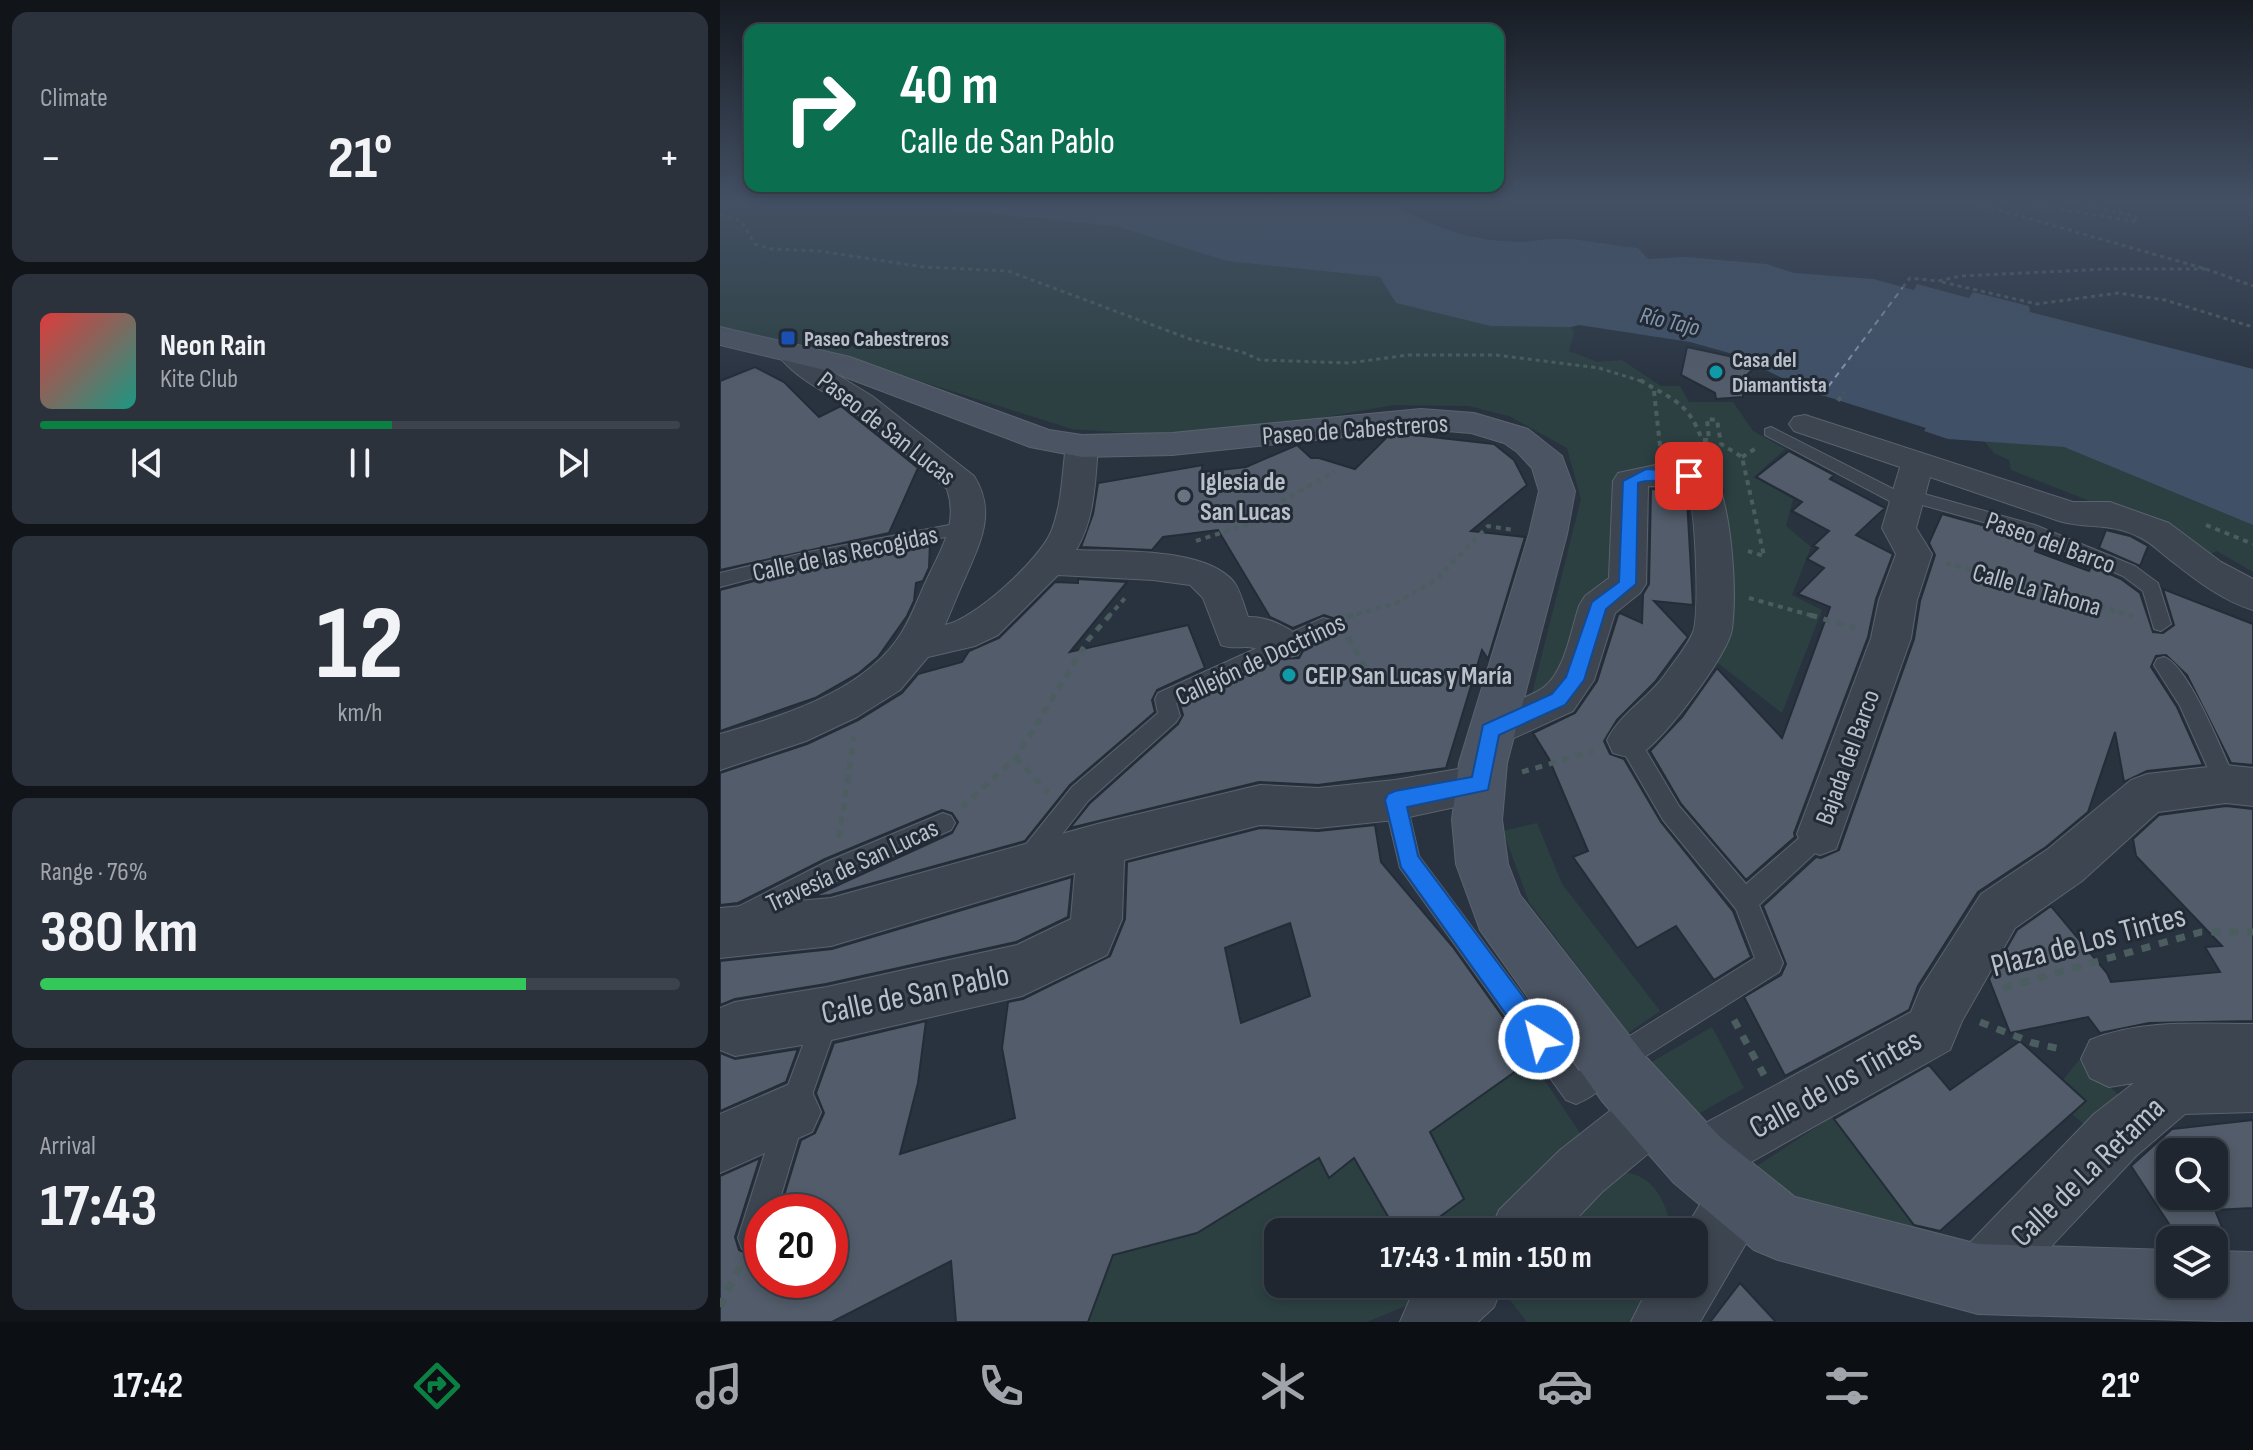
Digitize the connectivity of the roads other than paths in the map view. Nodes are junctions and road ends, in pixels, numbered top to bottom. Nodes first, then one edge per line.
1 (720, 336) edge
2 (790, 352) junction
3 (1805, 424) dead end
4 (1771, 432) dead end
5 (1082, 446) junction
6 (1918, 461) junction
7 (1908, 500) junction
8 (970, 527) junction
9 (1050, 562) junction
10 (720, 580) edge
11 (2253, 596) edge
12 (2161, 624) road end
13 (1307, 632) joint
14 (916, 643) junction
15 (2164, 665) dead end
16 (1490, 731) junction
17 (1628, 740) joint
18 (720, 752) edge
19 (1495, 780) junction
20 (2240, 786) edge
21 (1395, 800) junction
22 (943, 823) road end
23 (1820, 834) joint
24 (1101, 844) junction
25 (1022, 867) junction
26 (1745, 901) junction
27 (720, 931) edge
28 (827, 1014) junction
29 (735, 1029) dead end
30 (1638, 1047) dead end
31 (2253, 1051) edge
32 (2109, 1059) road end
33 (1594, 1077) dead end
34 (2253, 1084) edge
35 (792, 1112) junction
36 (720, 1144) edge
37 (1697, 1156) junction
38 (767, 1194) edge
39 (1535, 1218) edge
40 (1695, 1218) edge
41 (1978, 1279) junction
42 (2253, 1287) edge
43 (1457, 1298) edge
44 (1679, 1298) edge
45 (1433, 1322) edge
46 (1664, 1322) edge

1 - 2 street, Paseo de Cabestreros
2 - 5 street, Paseo de Cabestreros
2 - 8 street, Paseo de San Lucas
3 - 6 street
4 - 7 lane, Paseo del Barco
5 - 9 street
5 - 16 street, Paseo de Cabestreros
6 - 7 street
6 - 11 street
7 - 12 lane, Paseo del Barco
7 - 23 street, Bajada del Barco
8 - 10 lane, Calle de las Recogidas
8 - 14 street
9 - 13 street
9 - 14 street
13 - 25 lane, Callejón de Doctrinos
14 - 18 street
15 - 20 lane
16 - 17 street
16 - 19 street, Paseo de Cabestreros
17 - 26 lane
19 - 21 street
19 - 37 street, Paseo de Cabestreros
20 - 37 street, Calle de los Tintes
21 - 24 street
21 - 33 lane
22 - 27 lane, Travesía de San Lucas
23 - 26 lane, Bajada del Barco
24 - 25 street
24 - 28 street, Calle de San Pablo
25 - 27 street
26 - 30 lane
28 - 29 street, Calle de San Pablo
28 - 35 lane
31 - 32 street, Calle de La Retama
34 - 41 street, Calle de La Retama
35 - 36 street
35 - 38 lane
37 - 39 street
37 - 40 street
37 - 41 street, Paseo de Cabestreros
41 - 42 street, Paseo de Cabestreros
43 - 45 street
44 - 46 street

